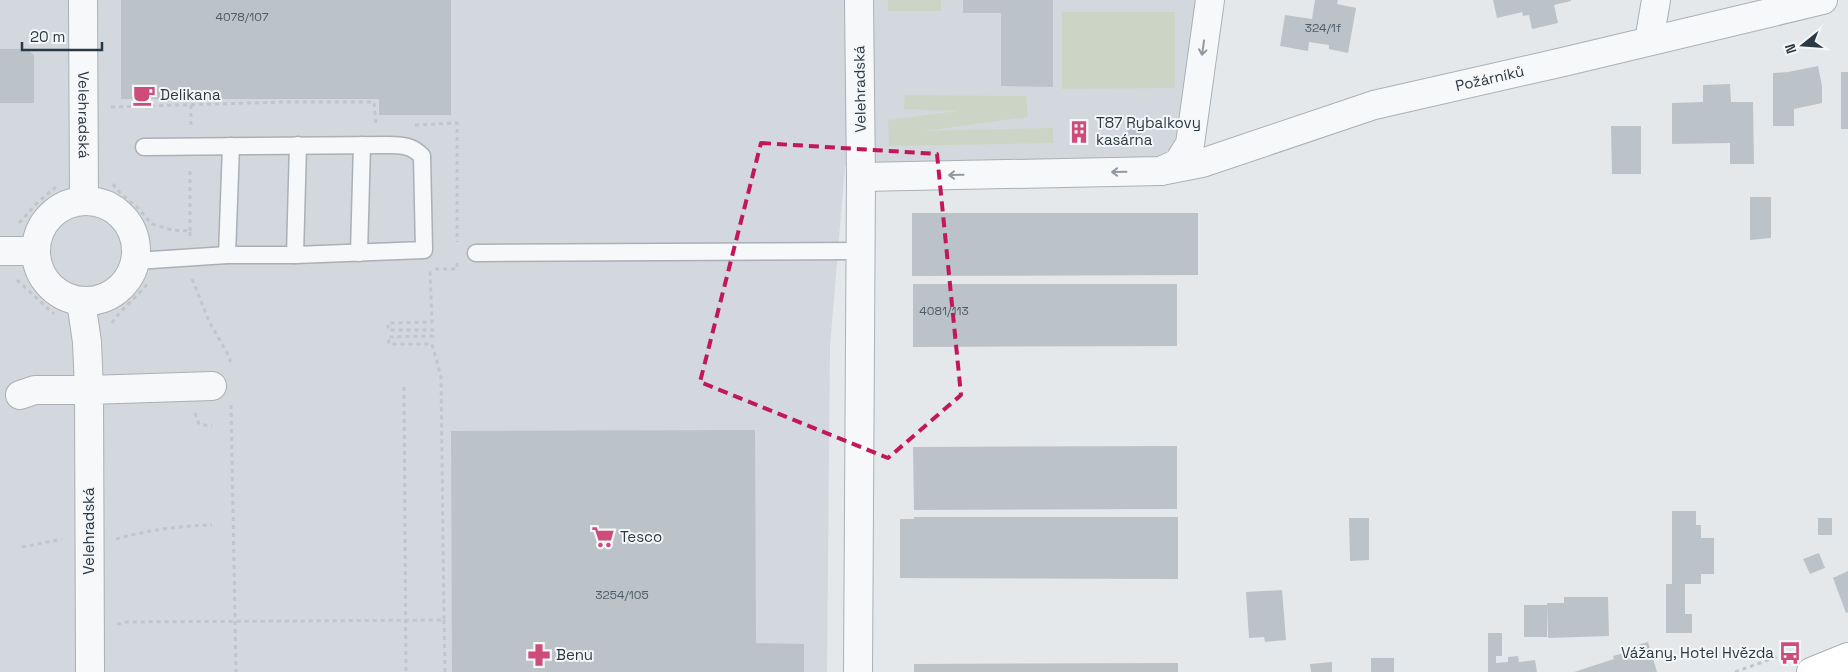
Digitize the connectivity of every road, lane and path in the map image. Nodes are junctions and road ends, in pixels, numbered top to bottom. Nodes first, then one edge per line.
1 (83, 0) edge
2 (859, 0) edge
3 (1210, 0) edge
4 (1656, 0) edge
5 (1822, 0) edge
6 (1649, 41) junction
7 (108, 107) dead end
8 (412, 125) dead end
9 (385, 126) dead end
10 (298, 145) junction
11 (362, 145) junction
12 (144, 146) dead end
13 (231, 146) junction
14 (1161, 171) junction
15 (861, 177) junction
16 (110, 180) dead end
17 (59, 183) dead end
18 (84, 200) junction
19 (14, 226) dead end
20 (457, 250) dead end
21 (0, 251) edge
22 (36, 251) junction
23 (861, 251) junction
24 (359, 253) junction
25 (476, 253) dead end
26 (227, 255) junction
27 (295, 255) junction
28 (190, 258) junction
29 (457, 260) dead end
30 (146, 270) junction
31 (13, 278) dead end
32 (81, 301) junction
33 (57, 316) dead end
34 (109, 330) dead end
35 (224, 383) junction
36 (404, 387) dead end
37 (89, 390) junction
38 (20, 395) dead end
39 (194, 413) dead end
40 (212, 426) dead end
41 (212, 525) dead end
42 (62, 539) dead end
43 (113, 539) dead end
44 (22, 547) dead end
45 (406, 620) junction
46 (444, 620) junction
47 (235, 621) junction
48 (110, 625) dead end
49 (1848, 657) edge
50 (90, 672) edge
51 (236, 672) edge
52 (406, 672) edge
53 (445, 672) edge
54 (858, 672) edge
55 (1811, 672) edge

1 - 18 street, Velehradská
2 - 15 street, Velehradská
3 -> 14 street
4 - 6 street
5 - 6 street, Požárníků
6 - 14 street, Požárníků
7 - 9 path
8 - 20 path
10 - 11 lane
10 - 13 lane
10 - 27 lane
11 - 24 lane
11 - 24 lane
12 - 13 lane
13 - 26 lane
14 -> 15 street, Požárníků
15 - 23 street, Velehradská
16 - 28 path
17 - 19 path
18 - 22 street
18 - 30 street
21 - 22 street
22 - 32 street
23 - 25 lane
23 - 54 street, Velehradská
24 - 27 lane
26 - 27 lane
26 - 28 lane
28 - 30 lane
28 - 35 path
29 - 46 path
30 - 32 street
30 - 34 path
31 - 33 path
32 - 37 street, Velehradská
35 - 37 street
35 - 47 path
36 - 45 path
37 - 38 street
37 - 50 street, Velehradská
39 - 40 path
41 - 43 path
42 - 44 path
45 - 46 path
45 - 47 path
45 - 52 path
46 - 53 path
47 - 48 path
47 - 51 path
49 - 55 main road

